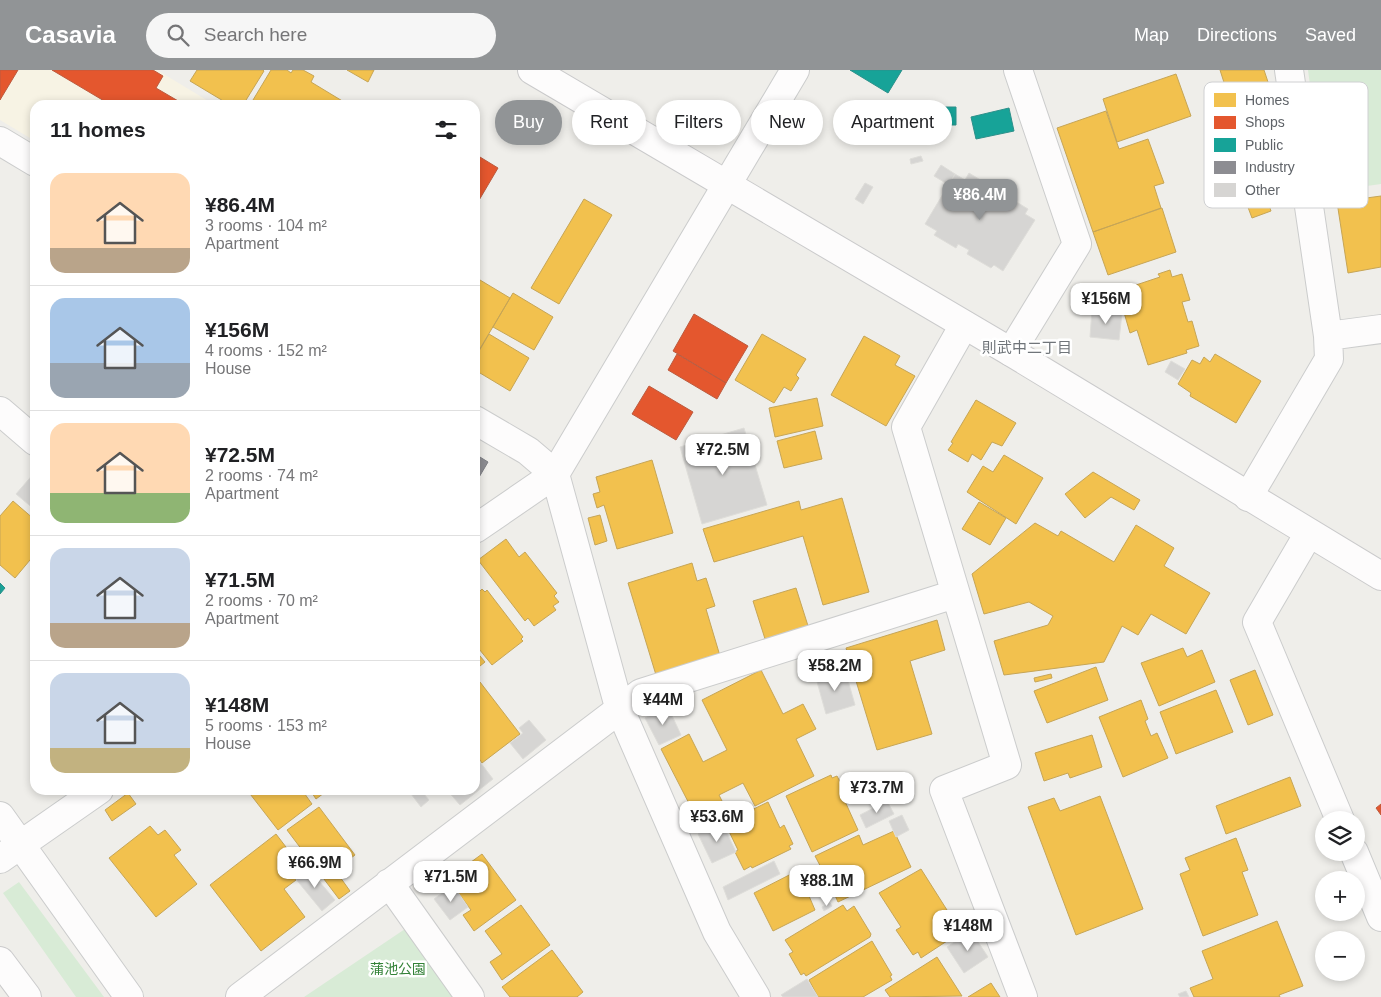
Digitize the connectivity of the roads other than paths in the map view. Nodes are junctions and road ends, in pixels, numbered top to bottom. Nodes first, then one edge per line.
1 (532, 70) edge
2 (795, 70) edge
3 (1018, 70) edge
4 (0, 141) edge
5 (30, 159) edge
6 (726, 185) junction
7 (1309, 208) edge
8 (964, 326) junction
9 (1381, 329) edge
10 (1328, 336) junction
11 (1011, 352) junction
12 (0, 411) edge
13 (480, 423) edge
14 (30, 437) edge
15 (555, 474) junction
16 (1248, 497) junction
17 (480, 526) edge
18 (1309, 533) junction
19 (1381, 576) edge
20 (955, 594) junction
21 (619, 708) junction
22 (92, 795) edge
23 (1336, 811) edge
24 (0, 816) edge
25 (10, 852) edge
26 (1358, 861) edge
27 (389, 882) junction
28 (1381, 917) edge
29 (0, 961) edge
30 (27, 997) edge
31 (129, 997) edge
32 (240, 997) edge
33 (470, 997) edge
34 (756, 997) edge
35 (1023, 997) edge

1 - 6 street
2 - 6 street
3 - 11 street
4 - 5 street
6 - 8 street
6 - 15 street
7 - 10 street
8 - 11 street
8 - 20 street
9 - 10 street
10 - 16 street
11 - 16 street
12 - 14 street
13 - 15 street
15 - 17 street
15 - 21 street
16 - 18 street
18 - 19 street
18 - 23 street
20 - 21 street
20 - 35 street
21 - 27 street
21 - 34 street
22 - 25 street
24 - 25 street
25 - 31 street
26 - 28 street
27 - 32 street
27 - 33 street
29 - 30 street

